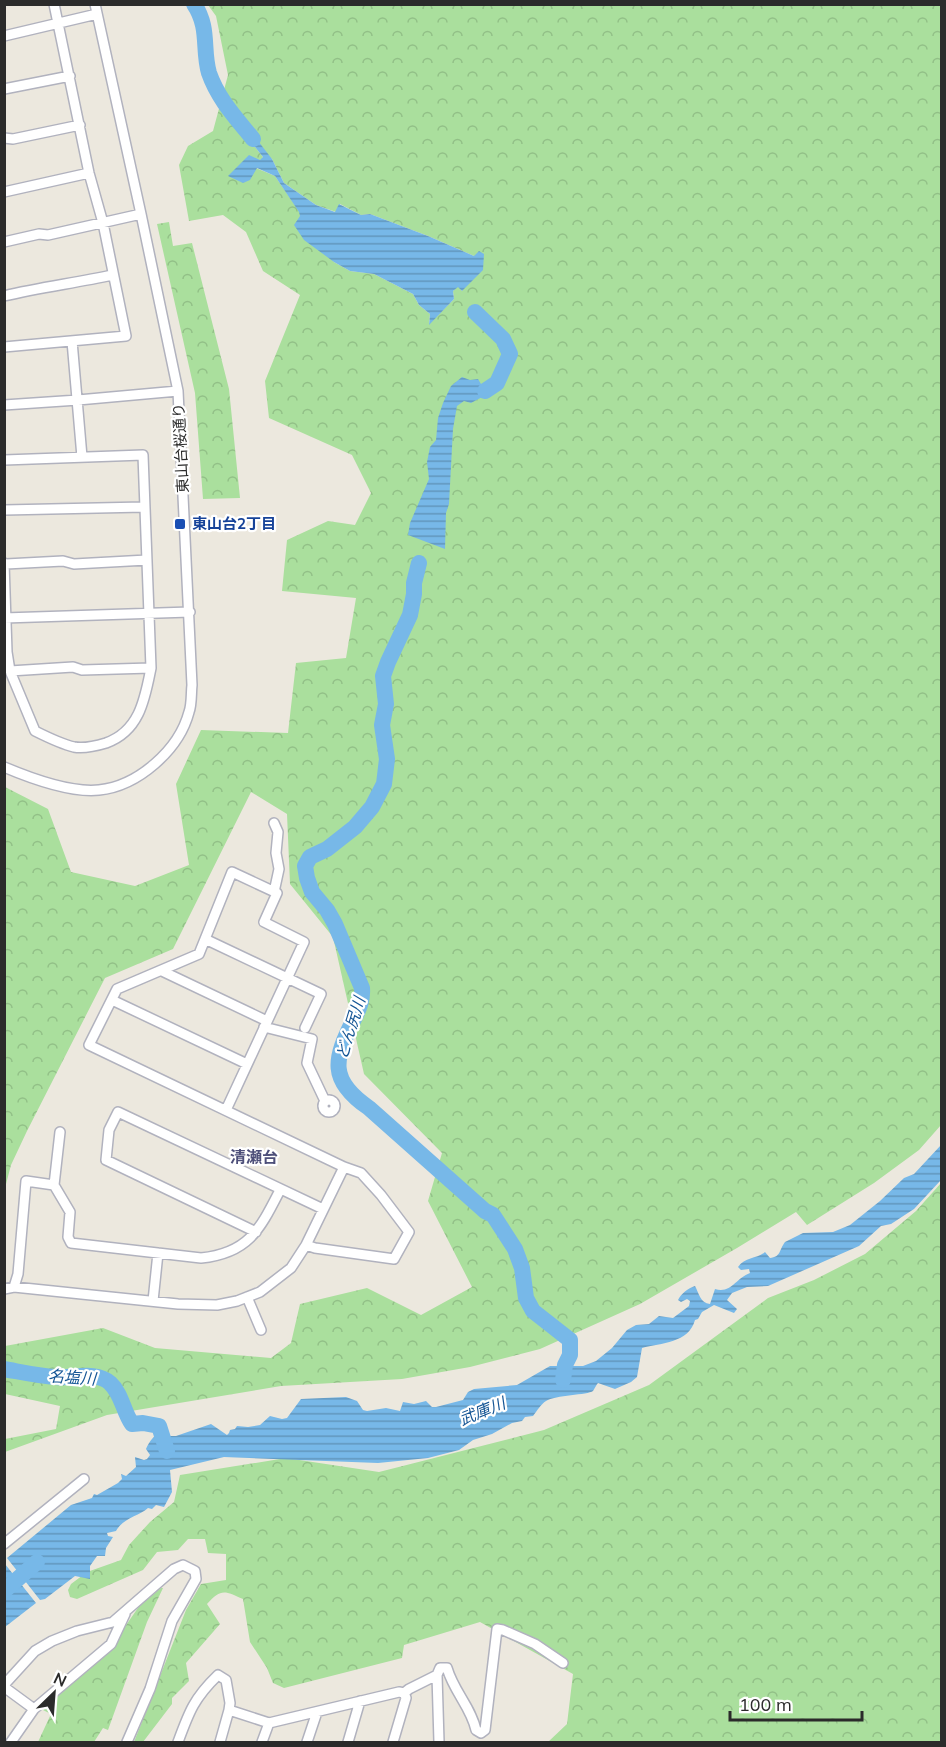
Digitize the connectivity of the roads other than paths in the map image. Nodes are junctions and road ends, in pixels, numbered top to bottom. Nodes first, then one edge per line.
1 (54, 4) edge
2 (96, 9) edge
3 (59, 24) junction
4 (4, 36) edge
5 (70, 76) junction
6 (4, 89) edge
7 (80, 125) junction
8 (4, 138) edge
9 (89, 172) junction
10 (4, 192) edge
11 (141, 213) junction
12 (103, 223) junction
13 (4, 242) edge
14 (112, 275) junction
15 (4, 296) edge
16 (72, 341) junction
17 (4, 346) edge
18 (178, 391) junction
19 (78, 400) junction
20 (4, 405) edge
21 (82, 456) junction
22 (4, 460) edge
23 (144, 507) junction
24 (4, 510) edge
25 (147, 560) junction
26 (5, 564) edge
27 (190, 612) junction
28 (150, 613) junction
29 (5, 618) edge
30 (151, 668) junction
31 (10, 670) junction
32 (8, 768) edge
33 (274, 823) dead end
34 (274, 892) junction
35 (205, 939) junction
36 (162, 971) junction
37 (287, 978) junction
38 (112, 1000) junction
39 (265, 1024) junction
40 (305, 1028) dead end
41 (247, 1064) junction
42 (325, 1101) dead end
43 (226, 1110) junction
44 (60, 1132) dead end
45 (344, 1167) junction
46 (54, 1185) junction
47 (280, 1190) junction
48 (323, 1209) junction
49 (256, 1232) junction
50 (306, 1245) junction
51 (158, 1253) junction
52 (9, 1288) edge
53 (248, 1297) junction
54 (153, 1301) junction
55 (261, 1330) dead end
56 (84, 1479) dead end
57 (4, 1544) edge
58 (128, 1608) junction
59 (563, 1663) dead end
60 (437, 1675) junction
61 (4, 1686) edge
62 (404, 1693) junction
63 (360, 1701) junction
64 (34, 1709) junction
65 (229, 1710) junction
66 (317, 1712) junction
67 (268, 1723) junction
68 (11, 1743) edge
69 (127, 1743) edge
70 (178, 1743) edge
71 (220, 1743) edge
72 (262, 1743) edge
73 (307, 1743) edge
74 (348, 1743) edge
75 (393, 1743) edge
76 (439, 1743) edge

1 - 3 street
2 - 3 street
2 - 11 street, 東山台桜通り
3 - 4 street
3 - 5 street
5 - 6 street
5 - 7 street
7 - 8 street
7 - 9 street
9 - 10 street
9 - 12 street
11 - 12 street
11 - 18 street, 東山台桜通り
12 - 13 street
12 - 14 street
14 - 15 street
14 - 16 street
16 - 17 street
16 - 19 street
18 - 19 street
18 - 27 street, 東山台桜通り
19 - 20 street
19 - 21 street
21 - 22 street
21 - 23 street
23 - 24 street
23 - 25 street
25 - 26 street
25 - 28 street
26 - 29 street
27 - 28 street
27 - 32 street, 東山台桜通り
28 - 29 street
28 - 30 street
29 - 31 street
30 - 31 street
30 - 31 street
33 - 34 street
34 - 35 street
34 - 37 street
35 - 36 street
35 - 37 street
36 - 38 street
36 - 39 street
37 - 39 street
37 - 40 street
38 - 41 street
38 - 43 street
39 - 41 street
39 - 42 street
41 - 43 street
43 - 45 street
44 - 46 street
45 - 48 street
45 - 50 street
46 - 51 street
46 - 52 street
47 - 48 street
47 - 49 street
47 - 49 street
48 - 50 street
49 - 51 street
50 - 53 street
51 - 54 street
52 - 54 street
53 - 54 street
53 - 55 street
56 - 57 street
58 - 61 street
58 - 64 street
58 - 69 street
59 - 60 street
60 - 62 street
60 - 76 street
61 - 64 street
62 - 63 street
62 - 75 street
63 - 66 street
63 - 74 street
64 - 68 street
65 - 67 street
65 - 70 street
65 - 71 street
66 - 67 street
66 - 73 street
67 - 72 street

